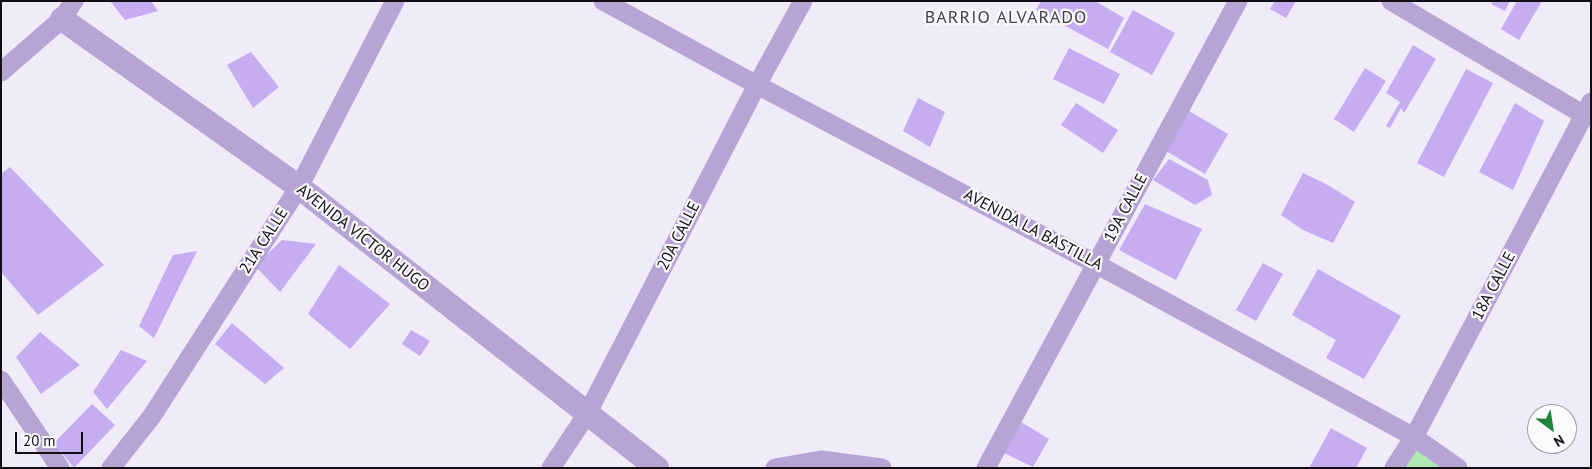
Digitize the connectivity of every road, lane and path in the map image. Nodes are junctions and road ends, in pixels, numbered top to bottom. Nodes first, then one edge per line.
1 (395, 1) edge
2 (603, 1) edge
3 (803, 1) edge
4 (1238, 1) edge
5 (1391, 1) edge
6 (68, 10) edge
7 (1, 72) edge
8 (757, 85) junction
9 (1587, 109) edge
10 (299, 187) junction
11 (1096, 264) junction
12 (1, 380) edge
13 (587, 414) junction
14 (1414, 437) junction
15 (60, 468) edge
16 (111, 468) edge
17 (551, 468) edge
18 (656, 468) edge
19 (775, 468) edge
20 (882, 468) edge
21 (986, 468) edge
22 (1394, 468) edge
23 (1458, 468) edge

1 - 10 street, 21A CALLE
2 - 8 street, AVENIDA LA BASTILLA
3 - 8 street, 20A CALLE
4 - 11 street, 19A CALLE
5 - 9 street
6 - 7 street
6 - 10 street, AVENIDA VÍCTOR HUGO
8 - 11 street, AVENIDA LA BASTILLA
8 - 13 street, 20A CALLE
9 - 14 street, 18A CALLE
10 - 13 street, AVENIDA VÍCTOR HUGO
10 - 16 street, 21A CALLE
11 - 14 street, AVENIDA LA BASTILLA
11 - 21 street, 19A CALLE
12 - 15 street
13 - 17 street, 20A CALLE
13 - 18 street, AVENIDA VÍCTOR HUGO
14 - 22 street, 18A CALLE
14 - 23 street, AVENIDA LA BASTILLA
19 - 20 street

